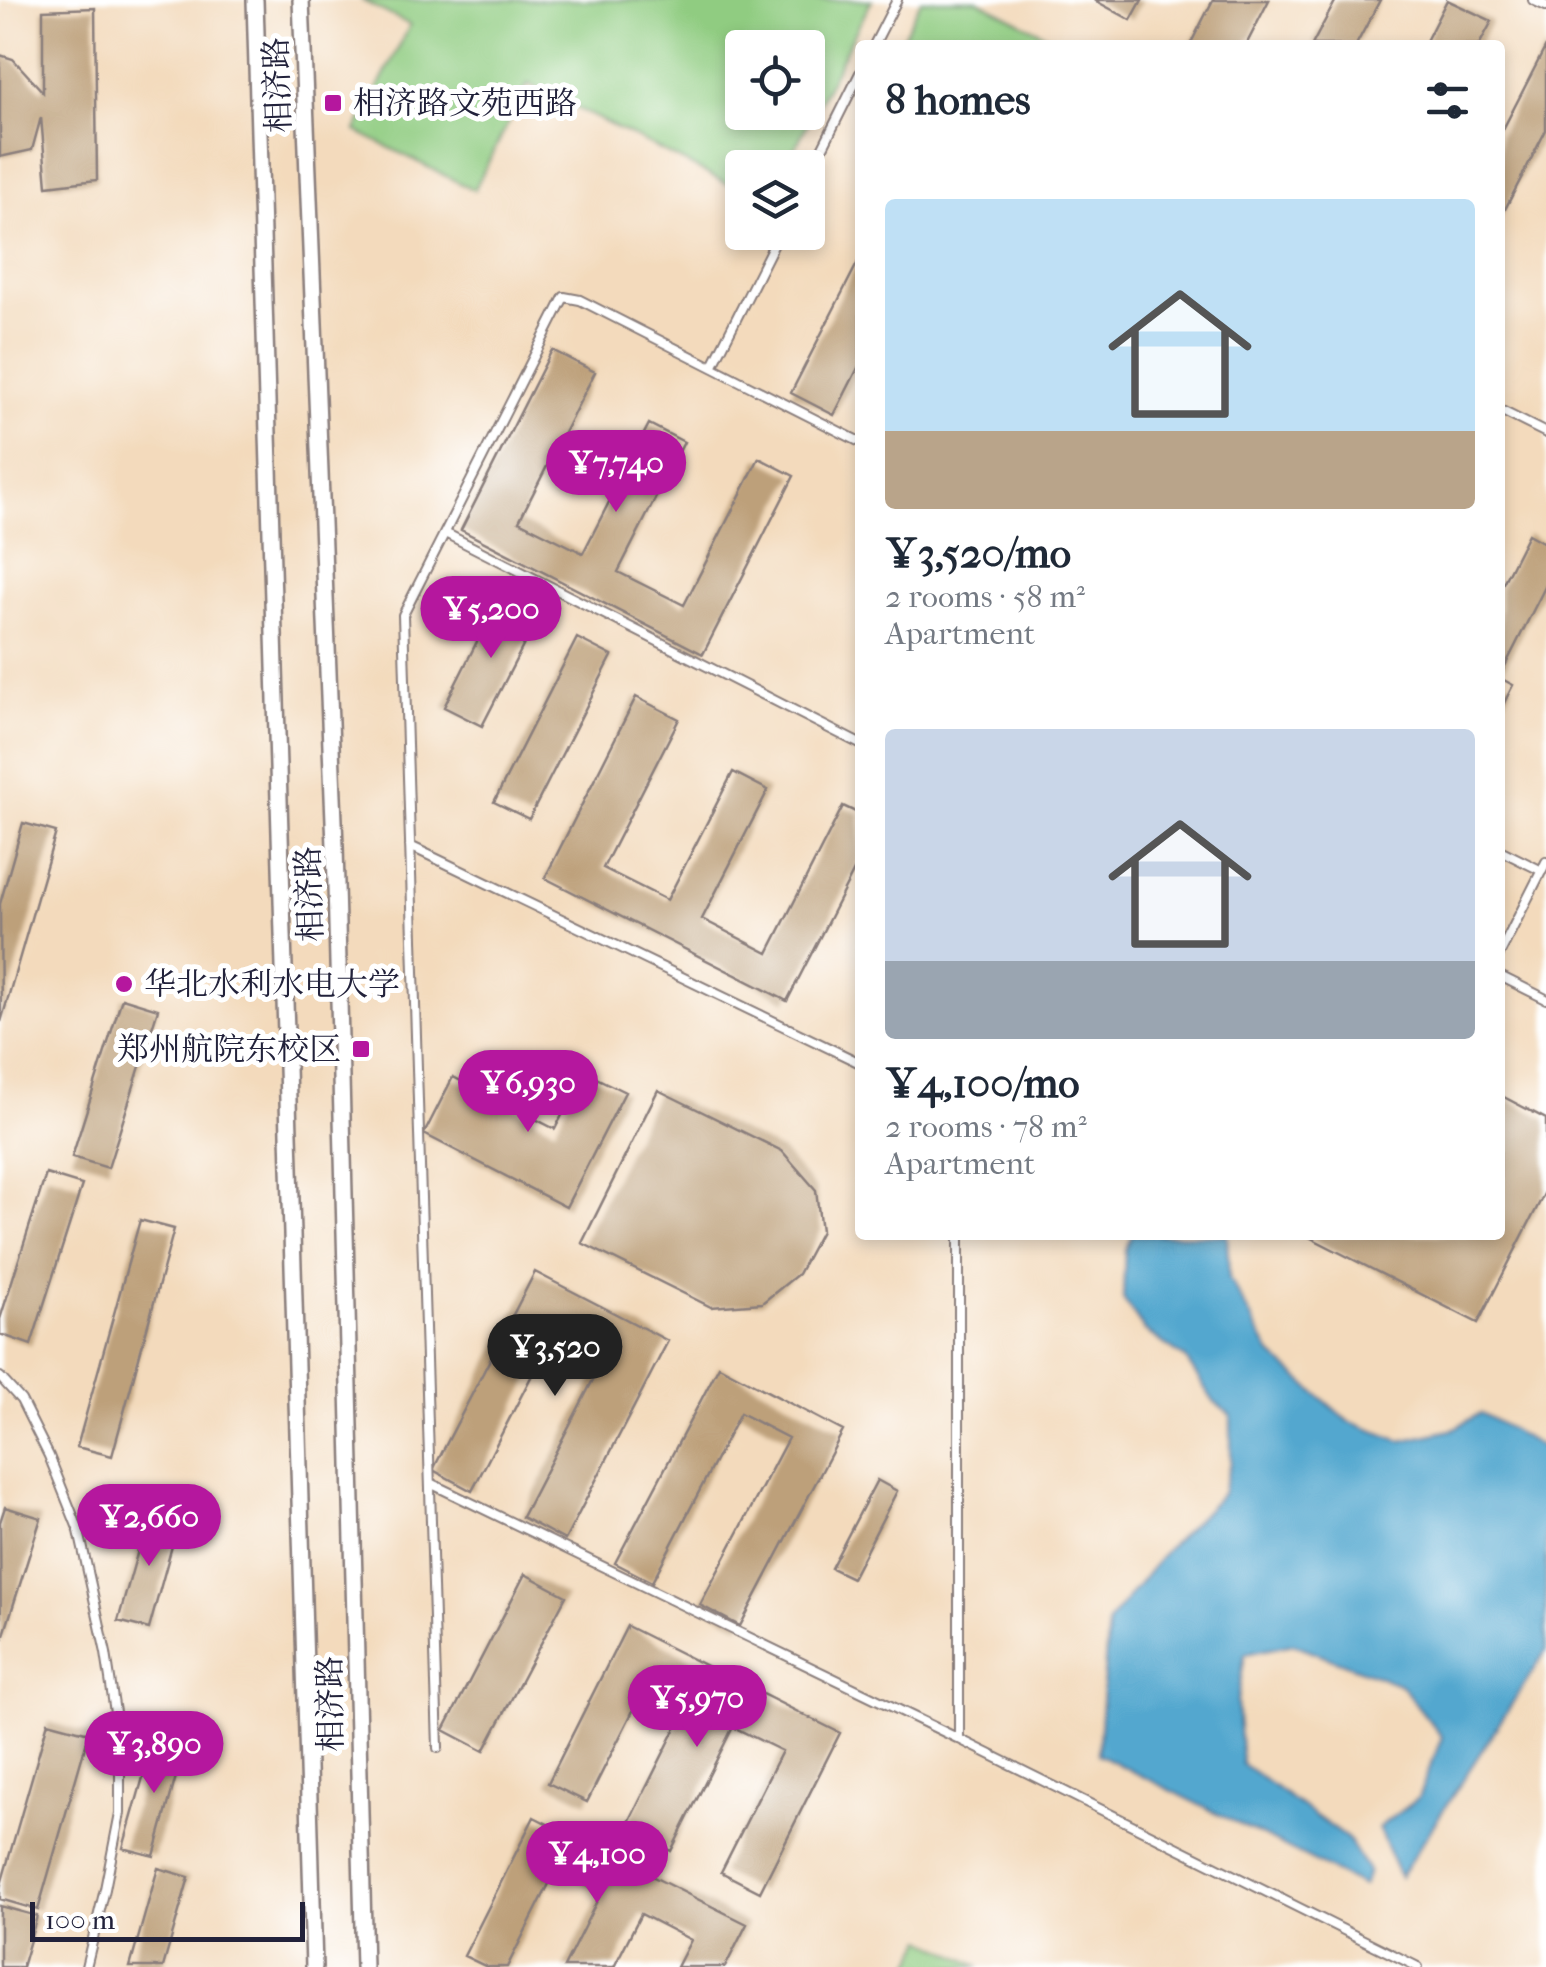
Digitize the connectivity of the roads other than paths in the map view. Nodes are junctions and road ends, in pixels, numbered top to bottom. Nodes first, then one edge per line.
1 (255, 0) edge
2 (301, 0) edge
3 (896, 0) edge
4 (1534, 0) edge
5 (1546, 6) edge
6 (876, 40) edge
7 (855, 83) edge
8 (822, 150) edge
9 (771, 250) edge
10 (712, 367) junction
11 (1505, 412) edge
12 (1546, 433) edge
13 (855, 439) edge
14 (445, 534) junction
15 (855, 741) edge
16 (410, 846) junction
17 (1505, 852) edge
18 (1545, 869) edge
19 (1505, 944) edge
20 (1505, 979) edge
21 (1546, 1000) edge
22 (855, 1061) edge
23 (960, 1240) edge
24 (0, 1378) edge
25 (430, 1483) junction
26 (960, 1739) junction
27 (438, 1748) dead end
28 (86, 1967) edge
29 (314, 1967) edge
30 (364, 1967) edge
31 (1418, 1967) edge

1 - 29 street, 相济路
2 - 30 street, 相济路
3 - 6 lane
4 - 5 lane
7 - 8 lane
9 - 10 lane
10 - 13 lane
10 - 14 lane
11 - 12 lane
14 - 15 lane
14 - 16 lane
16 - 22 lane
16 - 25 lane
17 - 18 lane
18 - 19 lane
20 - 21 lane
23 - 26 lane
24 - 28 lane
25 - 26 lane
25 - 27 lane
26 - 31 lane

